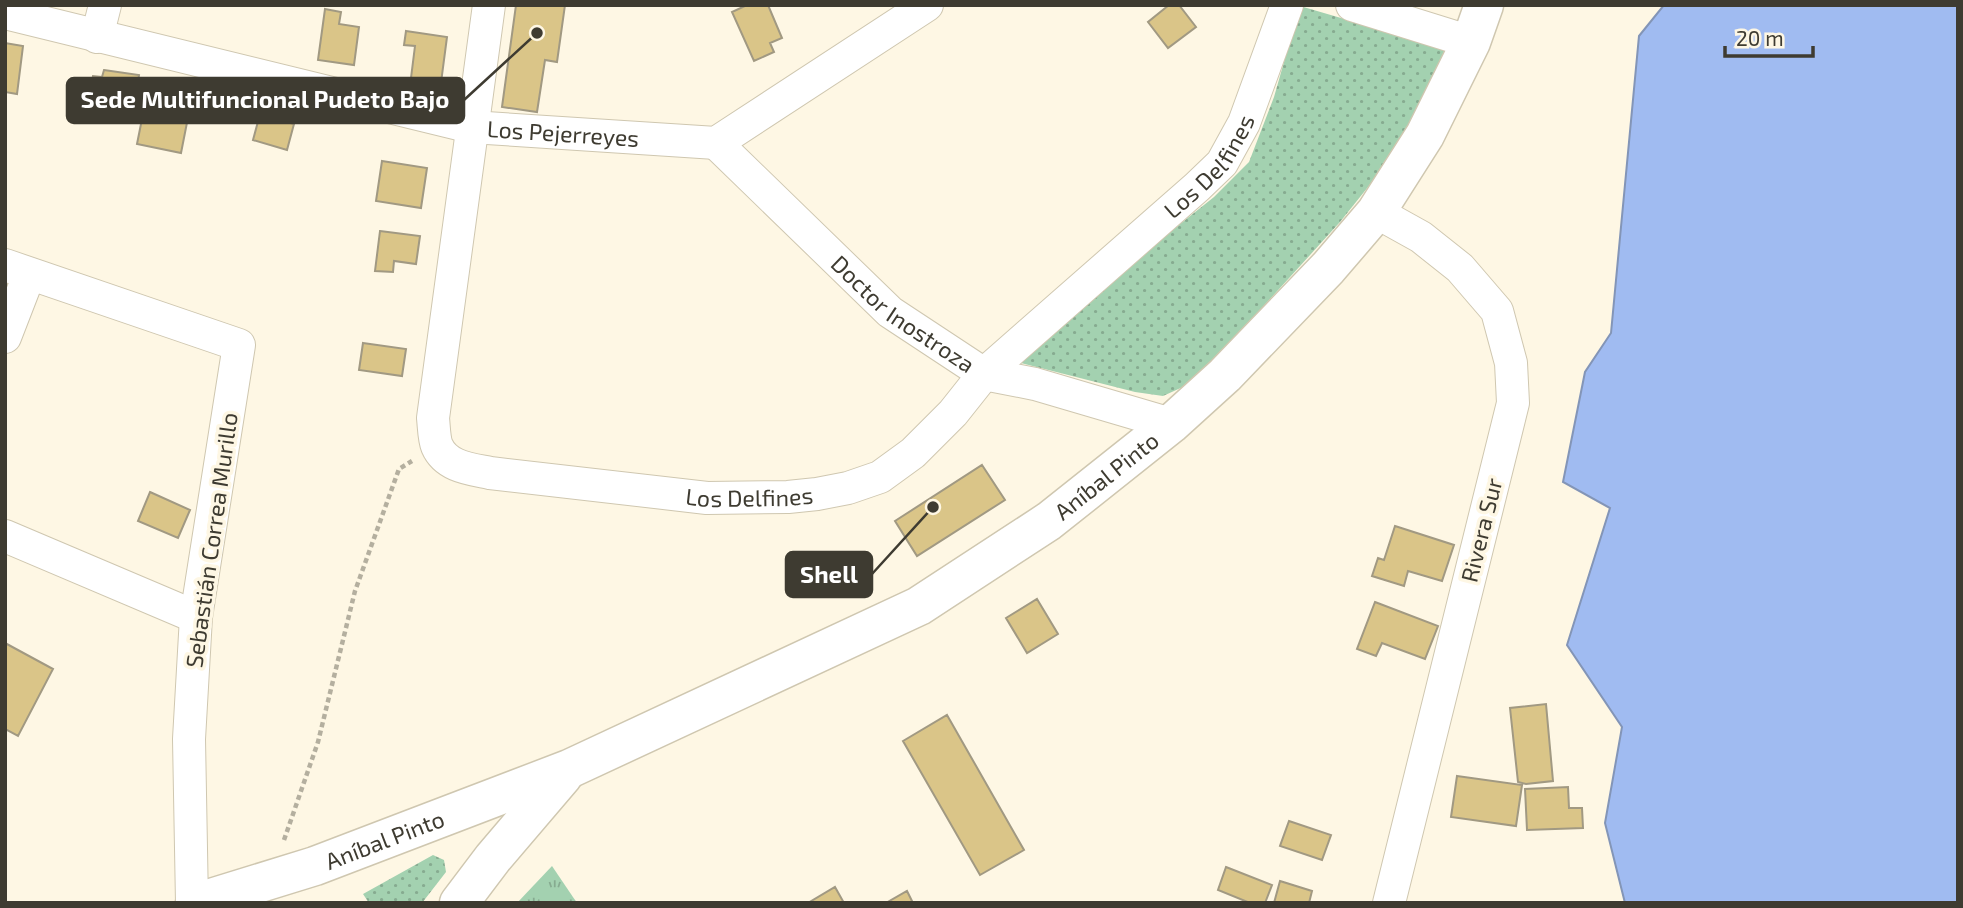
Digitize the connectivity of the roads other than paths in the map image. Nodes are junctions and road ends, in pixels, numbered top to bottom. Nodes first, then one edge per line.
1 (105, 5) edge
2 (489, 5) edge
3 (927, 5) edge
4 (1287, 5) edge
5 (1352, 5) edge
6 (1484, 5) edge
7 (5, 13) edge
8 (97, 37) junction
9 (1471, 42) junction
10 (471, 127) junction
11 (716, 143) junction
12 (1376, 212) junction
13 (17, 270) edge
14 (5, 337) edge
15 (984, 373) junction
16 (1171, 424) junction
17 (5, 536) edge
18 (196, 617) junction
19 (569, 769) junction
20 (193, 903) edge
21 (459, 903) edge
22 (1389, 903) edge

1 - 8 street
2 - 10 street
3 - 11 street
4 - 15 street, Los Delfines
5 - 9 street
6 - 9 main road, Aníbal Pinto
7 - 8 street, Los Pejerreyes
8 - 10 street, Los Pejerreyes
9 - 12 main road, Aníbal Pinto
10 - 11 street, Los Pejerreyes
10 - 15 street, Los Delfines
11 - 15 street, Doctor Inostroza
12 - 16 main road, Aníbal Pinto
12 - 22 street, Rivera Sur
13 - 14 street
13 - 18 street, Sebastián Correa Murillo
15 - 16 street, Doctor Inostroza
16 - 19 main road, Aníbal Pinto
17 - 18 street
18 - 20 street, Sebastián Correa Murillo
19 - 20 main road, Aníbal Pinto
19 - 21 main road, Aníbal Pinto

